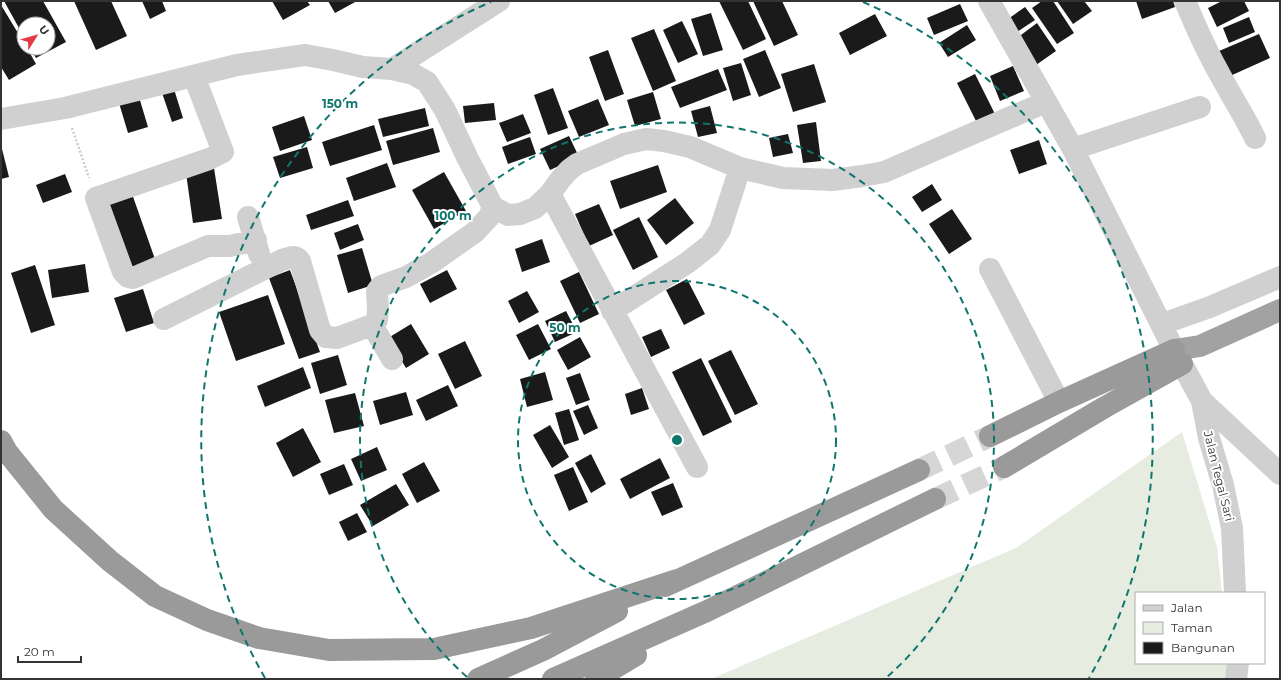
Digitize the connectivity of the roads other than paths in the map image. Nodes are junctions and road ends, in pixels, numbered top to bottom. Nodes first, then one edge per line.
1 (499, 1) edge
2 (1185, 1) edge
3 (995, 3) edge
4 (392, 69) junction
5 (194, 76) junction
6 (1046, 102) junction
7 (1200, 107) dead end
8 (1, 119) edge
9 (1255, 138) dead end
10 (1072, 149) junction
11 (740, 168) junction
12 (550, 194) junction
13 (494, 207) junction
14 (248, 217) dead end
15 (256, 240) junction
16 (990, 269) dead end
17 (262, 271) junction
18 (1280, 277) edge
19 (1280, 310) edge
20 (612, 311) junction
21 (164, 319) dead end
22 (1162, 324) junction
23 (372, 325) junction
24 (1178, 357) junction
25 (392, 360) dead end
26 (1202, 401) junction
27 (1059, 402) junction
28 (990, 436) tunnel mouth
29 (1, 440) edge
30 (697, 467) dead end
31 (1004, 467) tunnel mouth
32 (918, 470) tunnel mouth
33 (1280, 474) edge
34 (935, 499) tunnel mouth
35 (677, 580) junction
36 (1235, 592) edge
37 (707, 611) junction
38 (1238, 664) edge
39 (478, 679) edge
40 (553, 679) edge
41 (596, 679) edge
42 (1236, 679) edge

1 - 4 street
2 - 9 street
3 - 6 street, Jalan Tegal Sari
4 - 5 street
4 - 13 street
5 - 8 street
5 - 15 street
6 - 10 street, Jalan Tegal Sari
6 - 11 street
7 - 10 street
10 - 22 street, Jalan Tegal Sari
11 - 12 street
11 - 20 street
12 - 13 street
12 - 20 street
13 - 23 street
14 - 15 street
15 - 17 street
16 - 27 street
17 - 21 street
17 - 23 street
18 - 22 street
19 - 24 highway
20 - 30 street
22 - 24 street, Jalan Tegal Sari
23 - 25 street
24 - 26 street, Jalan Tegal Sari
24 - 27 highway
24 - 31 highway
26 - 33 street
26 - 36 street, Jalan Tegal Sari
27 - 28 highway
29 - 35 highway
32 - 35 highway
34 - 37 highway
35 - 39 highway
37 - 40 highway
37 - 41 highway
38 - 42 street

